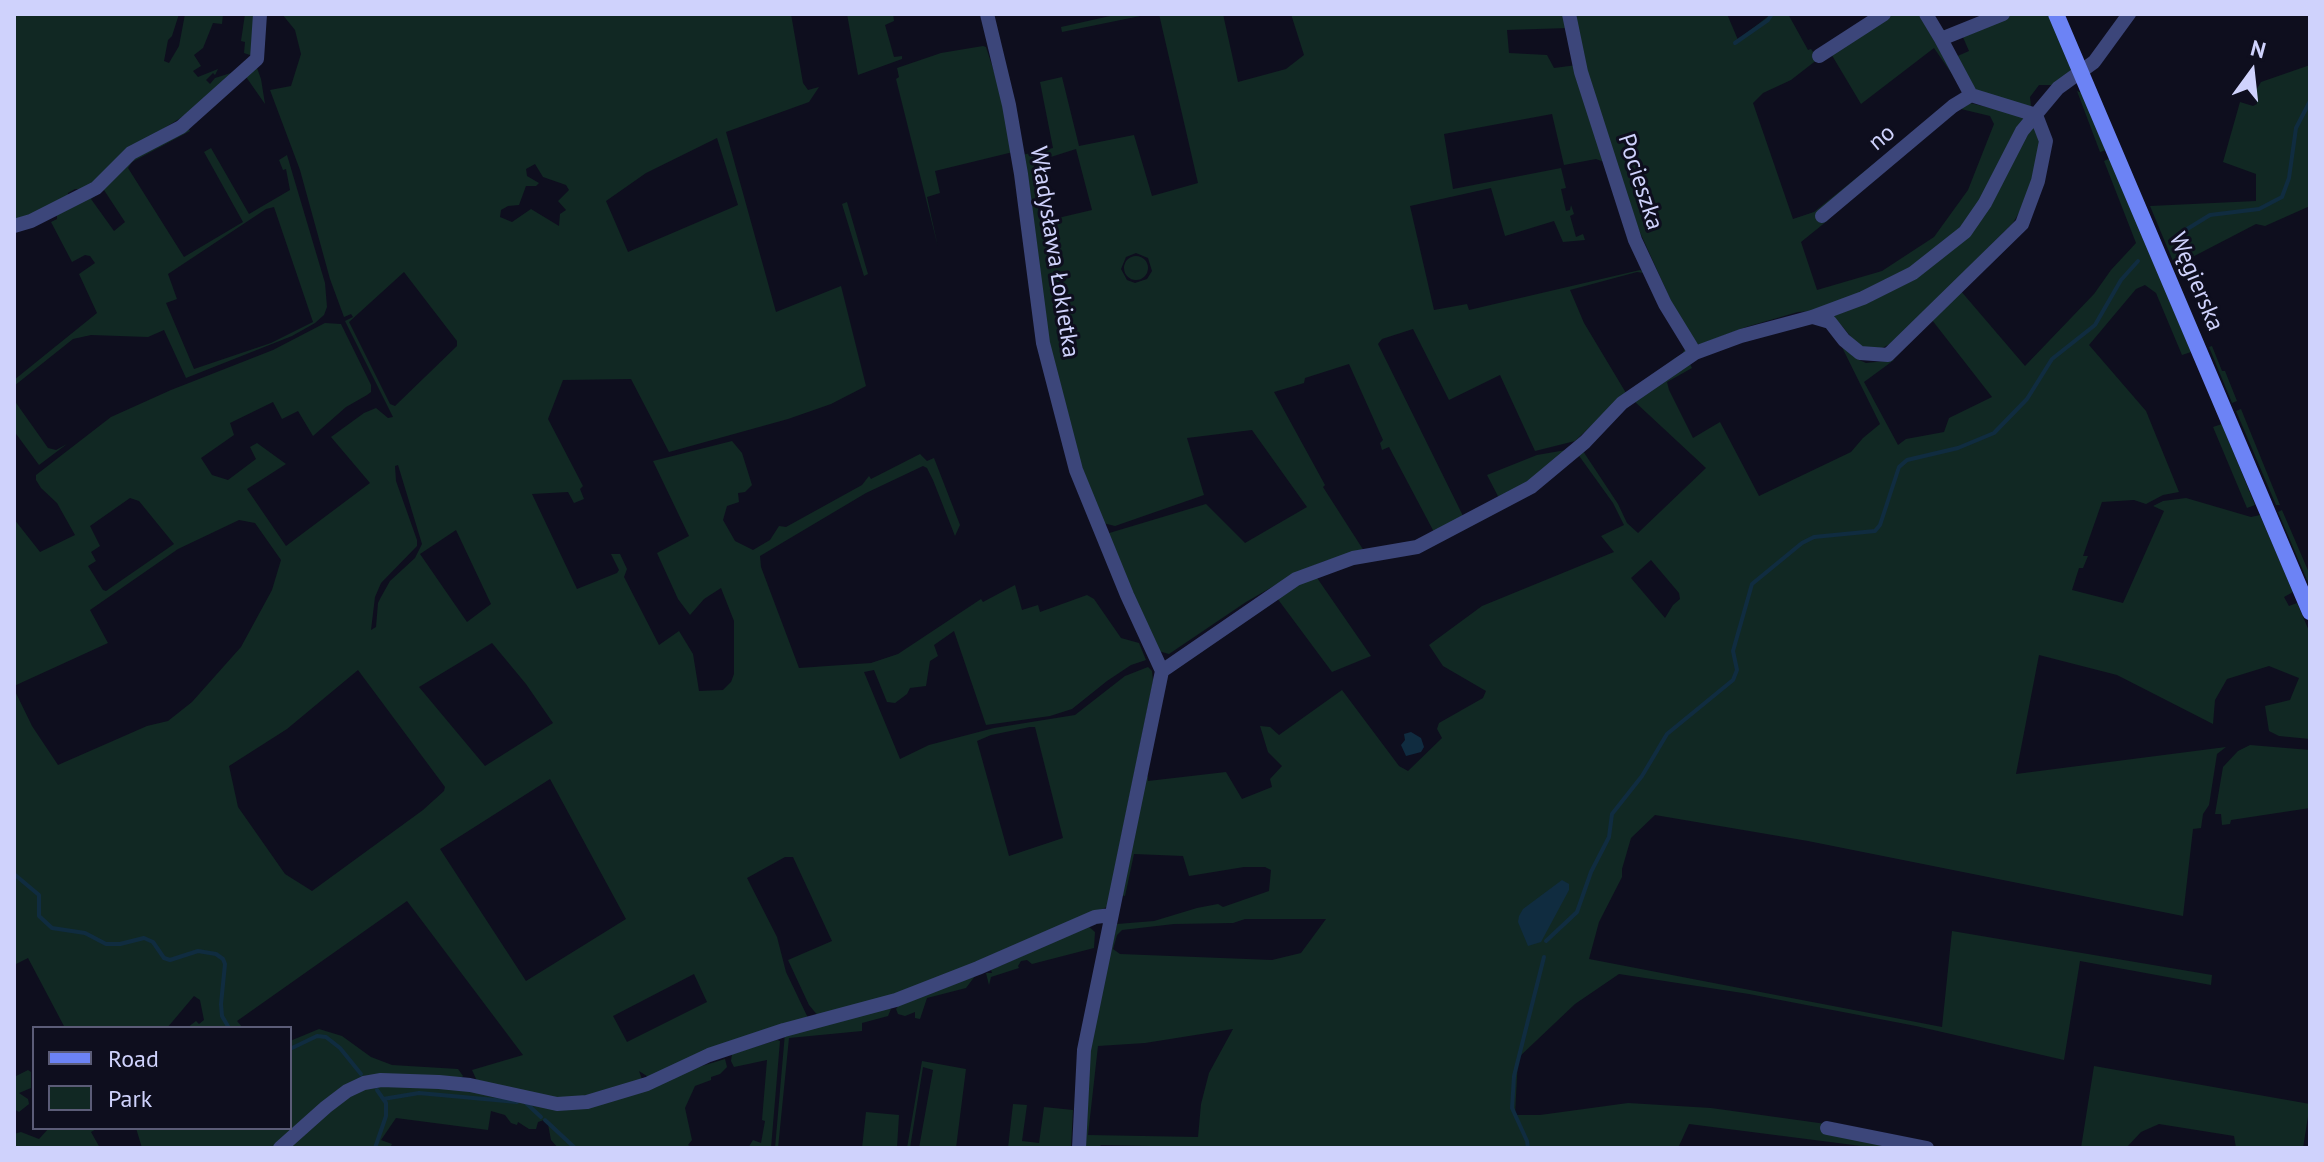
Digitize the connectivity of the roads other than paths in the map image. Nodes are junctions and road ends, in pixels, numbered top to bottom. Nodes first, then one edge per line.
1 (260, 14) edge
2 (987, 14) edge
3 (1569, 14) edge
4 (1884, 14) edge
5 (1926, 14) edge
6 (2003, 14) edge
7 (2056, 14) edge
8 (2129, 14) edge
9 (1941, 39) junction
10 (1819, 56) dead end
11 (2081, 72) junction
12 (1971, 95) junction
13 (2036, 115) junction
14 (1822, 216) dead end
15 (14, 226) edge
16 (1812, 317) junction
17 (1695, 353) junction
18 (2310, 612) edge
19 (1162, 671) junction
20 (1111, 915) junction
21 (1827, 1128) dead end
22 (280, 1148) edge
23 (1079, 1148) edge
24 (1927, 1148) edge

1 - 15 street
2 - 19 street, Władysława Łokietka
3 - 17 street, Pocieszka
4 - 10 street
5 - 9 street
6 - 9 street
7 - 11 main road, Węgierska
8 - 11 street
9 - 12 street
11 - 13 street
11 - 18 main road, Węgierska
12 - 13 street
12 - 14 street, no
13 - 16 street
13 - 16 street
16 - 17 street
17 - 19 street
19 - 20 street
20 - 22 street
20 - 23 street
21 - 24 street

